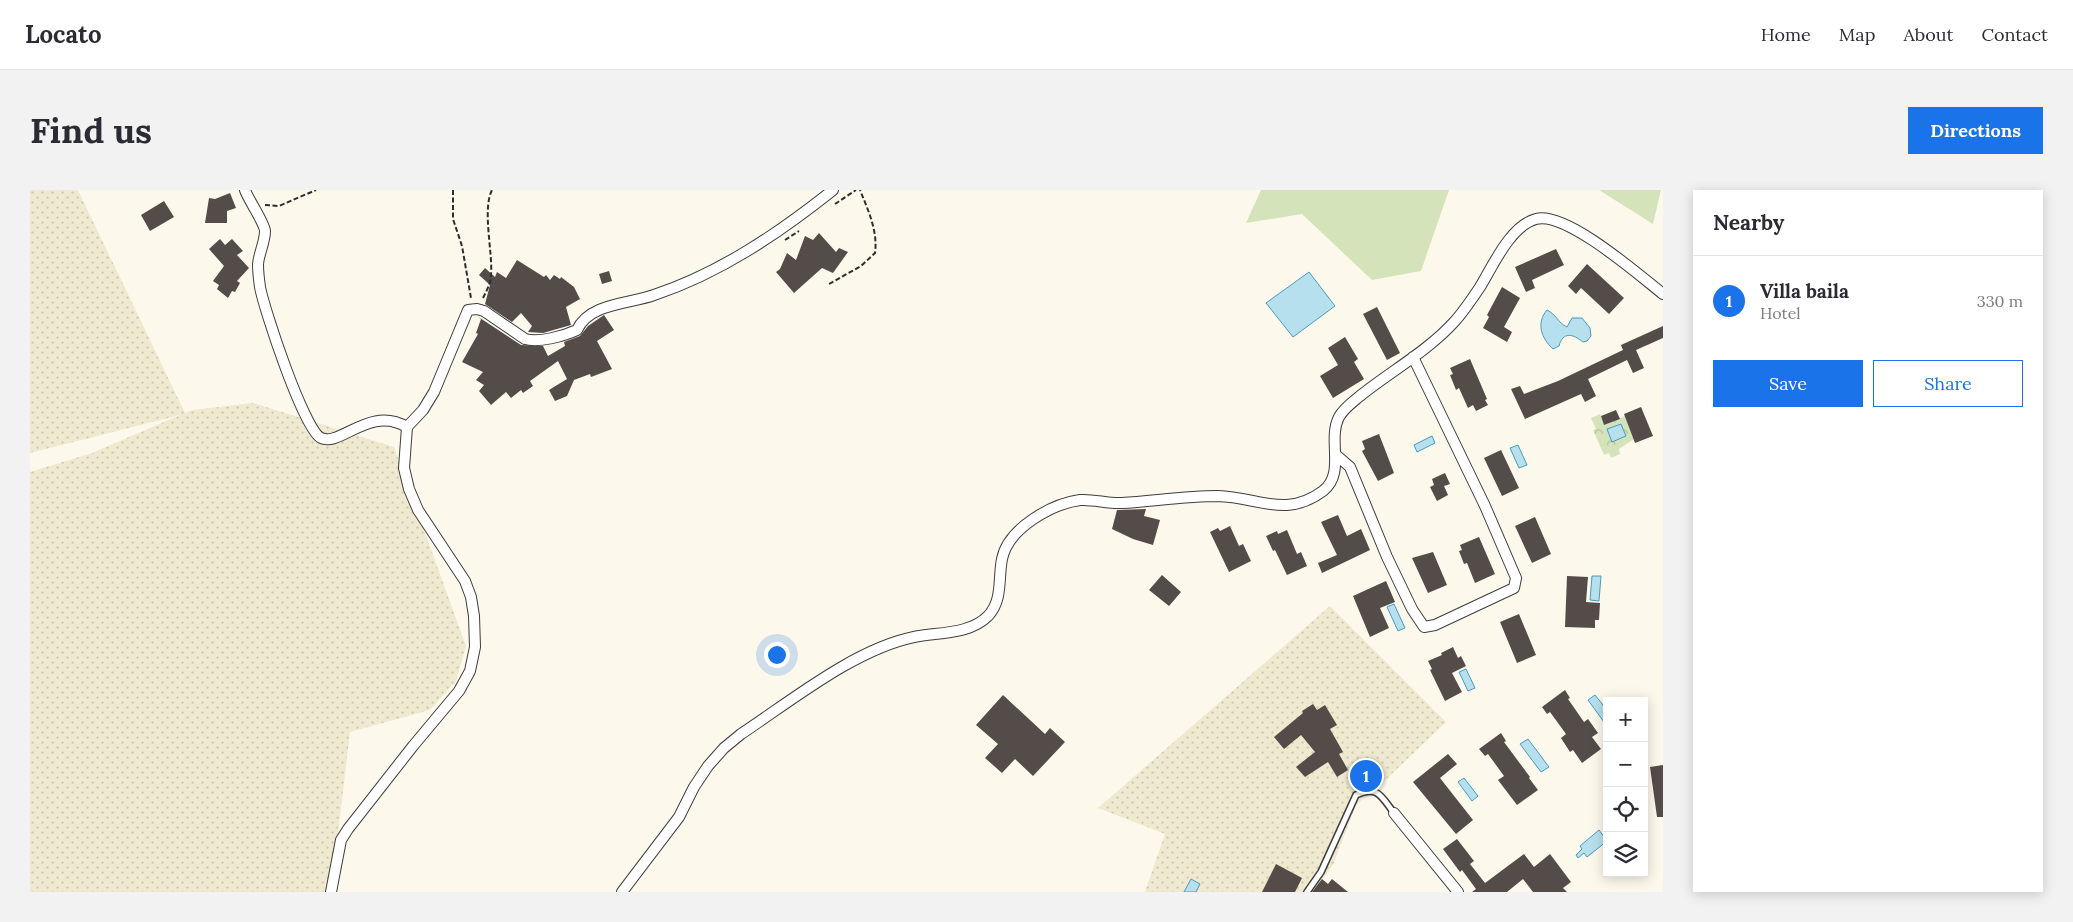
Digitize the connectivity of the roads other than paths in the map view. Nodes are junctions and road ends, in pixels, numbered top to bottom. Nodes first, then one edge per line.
1 (834, 190) edge
2 (247, 195) edge
3 (1663, 294) edge
4 (1413, 357) junction
5 (407, 427) junction
6 (1335, 454) junction
7 (1394, 813) joint
8 (331, 892) edge
9 (622, 892) edge
10 (1307, 892) edge
11 (1458, 892) edge

1 - 5 street
2 - 5 street
3 - 4 street
4 - 6 street
4 - 6 street
5 - 8 street
6 - 9 street
7 - 10 lane
7 - 11 street

